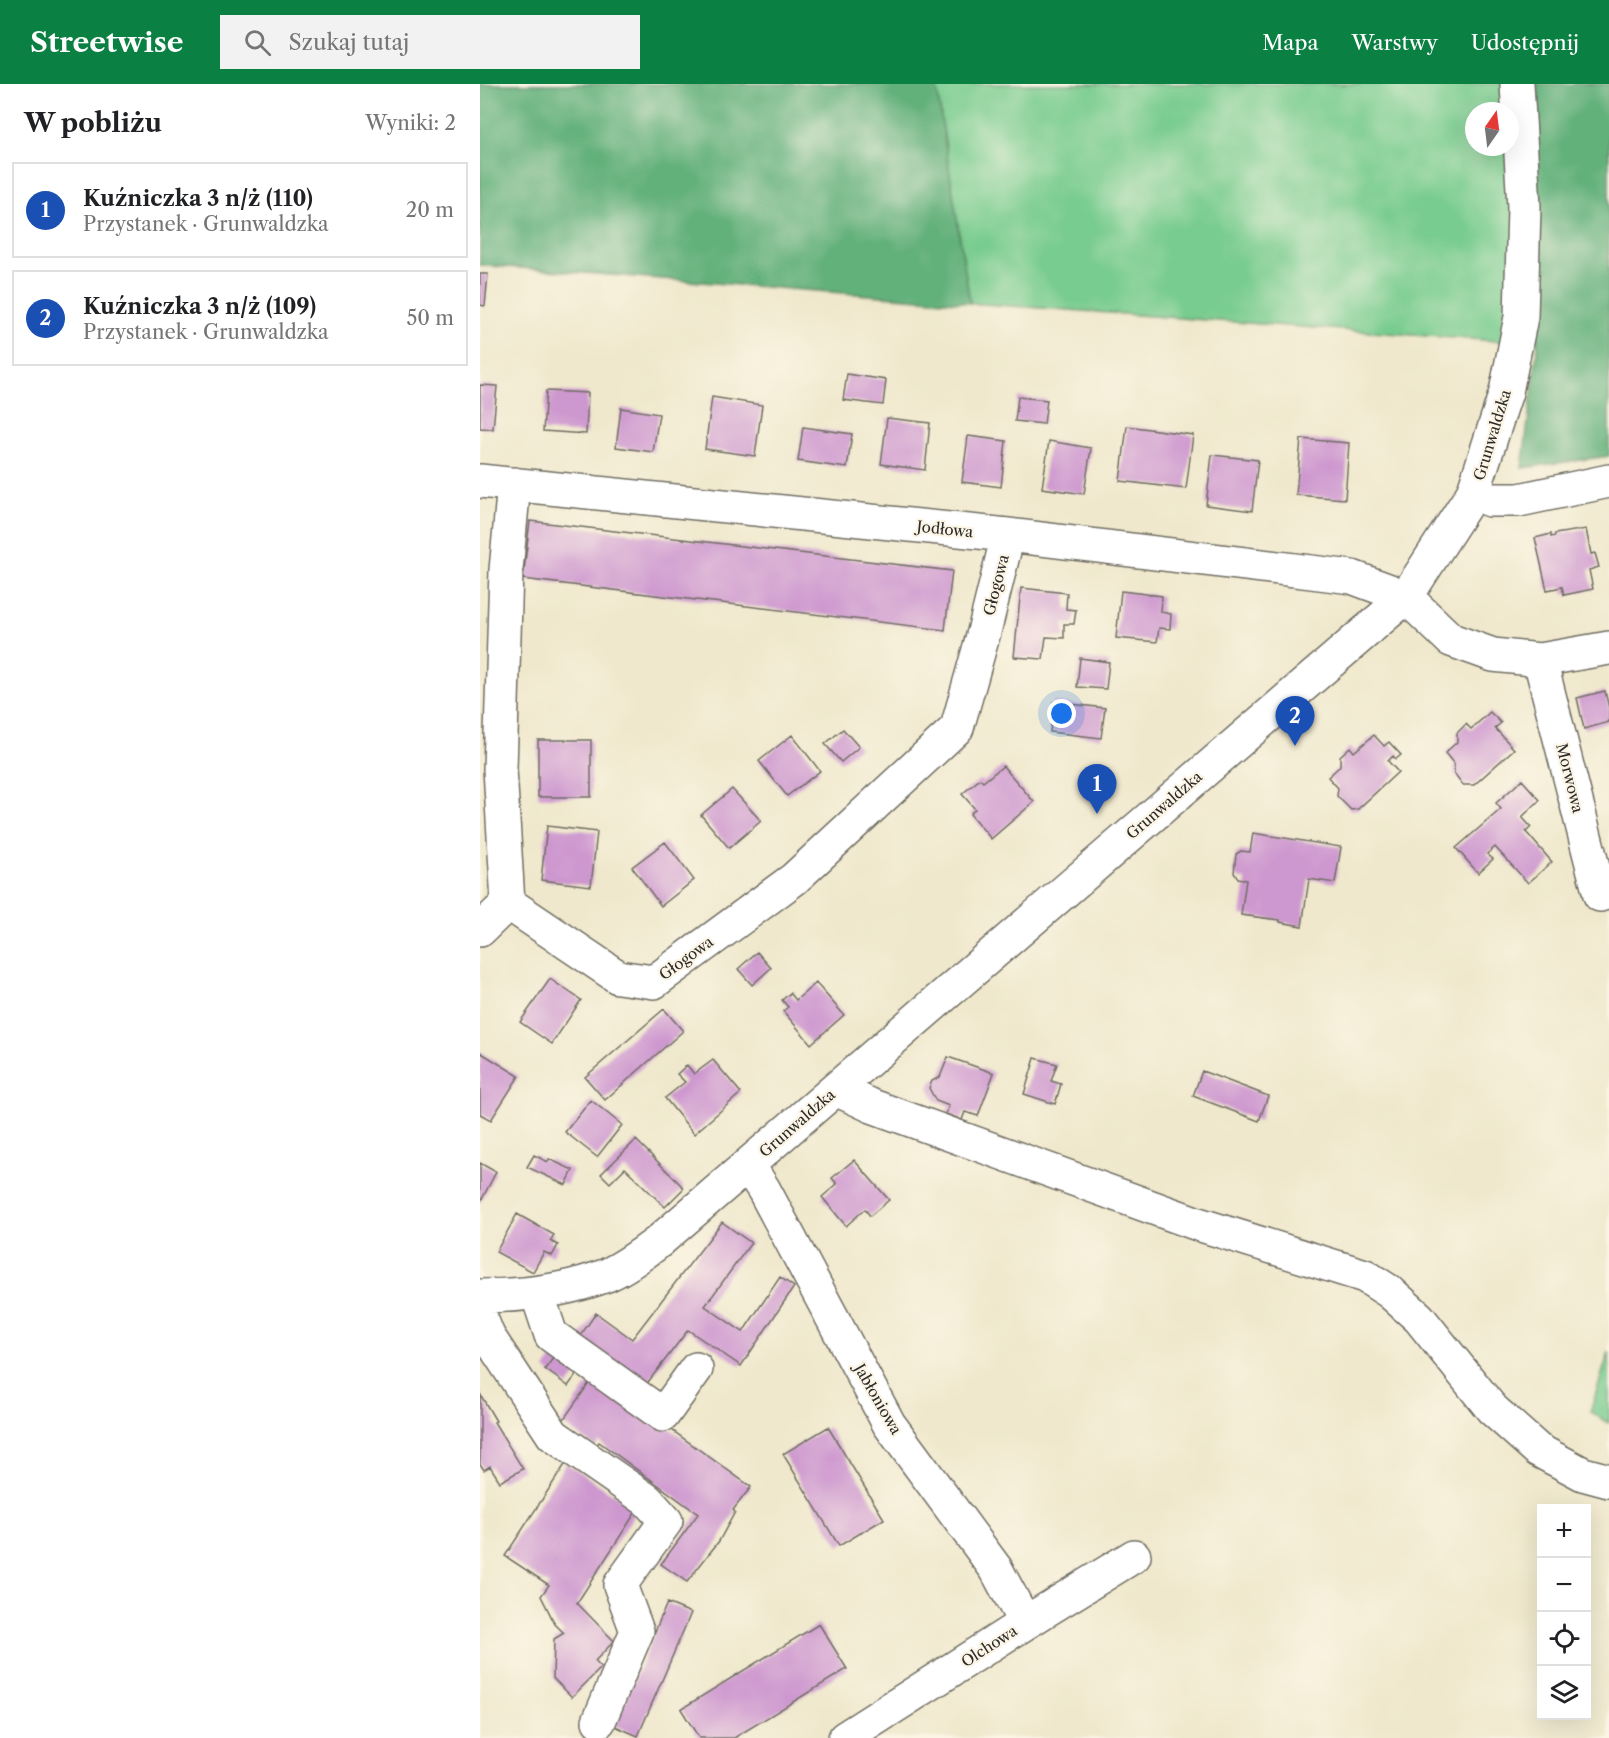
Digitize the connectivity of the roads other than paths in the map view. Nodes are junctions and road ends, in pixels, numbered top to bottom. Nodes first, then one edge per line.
1 (1517, 84) edge
2 (480, 481) edge
3 (1609, 481) edge
4 (514, 484) junction
5 (1473, 493) junction
6 (1008, 535) junction
7 (1406, 597) junction
8 (1609, 648) edge
9 (1540, 660) junction
10 (1600, 896) dead end
11 (508, 903) junction
12 (480, 930) edge
13 (836, 1089) junction
14 (748, 1165) junction
15 (537, 1293) junction
16 (480, 1296) edge
17 (480, 1316) edge
18 (696, 1369) dead end
19 (1609, 1481) edge
20 (1134, 1556) dead end
21 (1025, 1623) junction
22 (599, 1721) dead end
23 (845, 1738) edge

1 - 5 street, Grunwaldzka
2 - 4 street, Jodłowa
3 - 5 street
4 - 6 street, Jodłowa
4 - 11 street
5 - 7 street, Grunwaldzka
6 - 7 street, Jodłowa
6 - 11 street, Głogowa
7 - 9 street
7 - 13 street, Grunwaldzka
8 - 9 street
9 - 10 street, Morwowa
11 - 12 street
13 - 14 street, Grunwaldzka
13 - 19 street
14 - 15 street, Grunwaldzka
14 - 21 street, Jabłoniowa
15 - 16 street, Grunwaldzka
15 - 18 street
17 - 22 street
20 - 21 street, Olchowa
21 - 23 street, Olchowa

